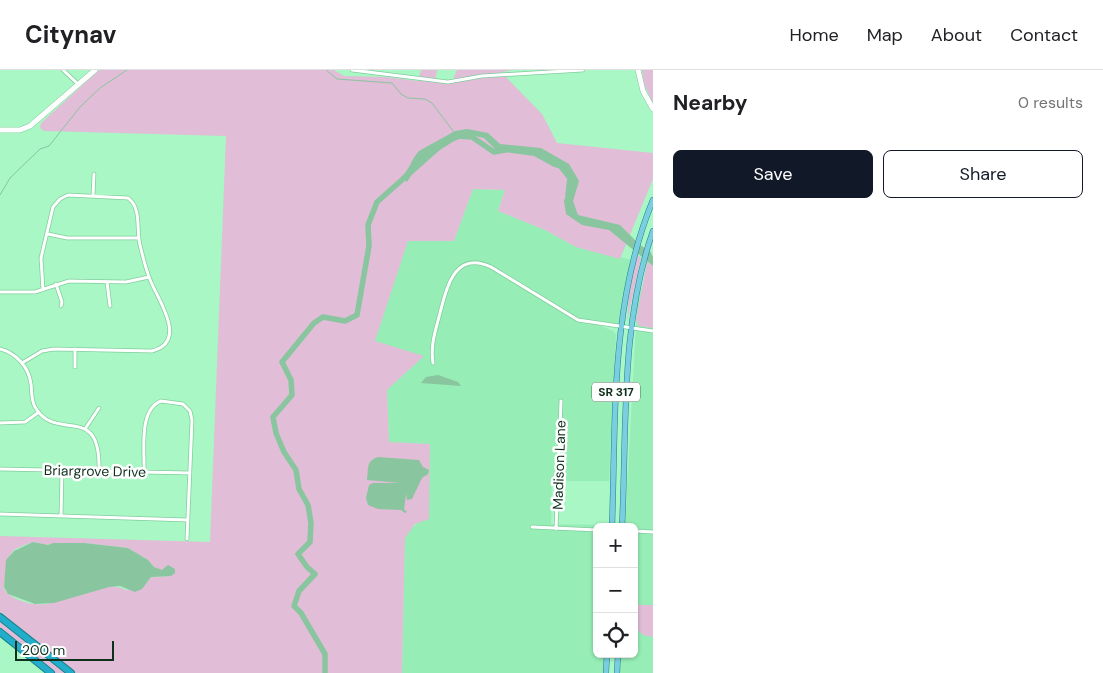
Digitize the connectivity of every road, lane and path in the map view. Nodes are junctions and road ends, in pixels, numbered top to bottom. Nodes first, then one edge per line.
1 (63, 70) edge
2 (95, 70) edge
3 (352, 70) edge
4 (584, 70) edge
5 (638, 70) edge
6 (78, 85) junction
7 (653, 109) edge
8 (0, 130) edge
9 (94, 174) dead end
10 (93, 196) junction
11 (653, 200) edge
12 (653, 231) edge
13 (48, 234) junction
14 (138, 238) junction
15 (149, 277) junction
16 (106, 282) junction
17 (56, 284) junction
18 (43, 290) junction
19 (0, 292) edge
20 (61, 306) dead end
21 (110, 306) dead end
22 (620, 326) junction
23 (631, 328) junction
24 (653, 331) edge
25 (0, 349) edge
26 (75, 349) junction
27 (22, 363) junction
28 (433, 363) dead end
29 (75, 367) dead end
30 (561, 400) dead end
31 (99, 408) dead end
32 (39, 412) junction
33 (0, 423) edge
34 (85, 429) junction
35 (0, 469) edge
36 (62, 471) junction
37 (98, 471) junction
38 (144, 472) junction
39 (190, 474) junction
40 (0, 514) edge
41 (61, 516) junction
42 (188, 520) junction
43 (612, 523) edge
44 (622, 523) edge
45 (532, 528) dead end
46 (556, 529) junction
47 (593, 530) edge
48 (638, 531) edge
49 (653, 532) edge
50 (187, 538) dead end
51 (0, 617) edge
52 (0, 632) edge
53 (607, 658) edge
54 (618, 658) edge
55 (51, 673) edge
56 (71, 673) edge
57 (606, 673) edge
58 (617, 673) edge

1 - 6 street
2 - 6 street
3 - 4 street
5 - 7 street
6 - 8 street
9 - 10 street
10 - 13 street
10 - 14 street
11 - 22 main road, SR 317
12 - 23 main road, SR 317
13 - 14 street
13 - 18 street
14 - 15 street
15 - 16 street
15 - 26 street
16 - 17 street
16 - 21 street
17 - 18 street
17 - 20 street
18 - 19 street
22 - 23 street
22 - 28 street
22 - 43 main road, SR 317
23 - 24 street
23 - 44 main road, SR 317
25 - 27 street
26 - 27 street
26 - 29 street
27 - 32 street
30 - 46 street, Madison Lane
31 - 34 street
32 - 33 street
32 - 34 street
34 - 37 street
35 - 36 street, Briargrove Drive
36 - 37 street, Briargrove Drive
36 - 41 street
37 - 38 street, Briargrove Drive
38 - 39 street, Briargrove Drive
38 - 39 street
39 - 42 street
40 - 41 street
41 - 42 street
42 - 50 street
45 - 46 street
46 - 47 street
48 - 49 street
51 - 56 highway
52 - 55 highway
53 - 57 main road
54 - 58 main road

